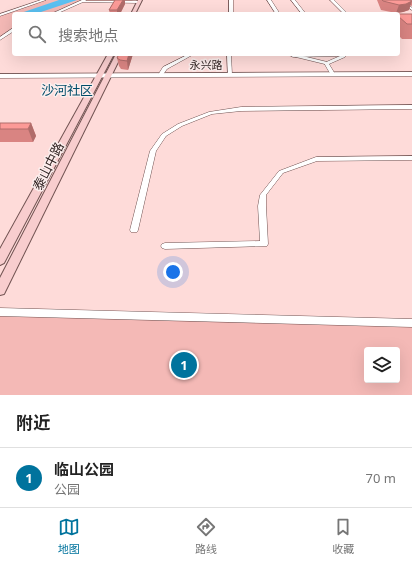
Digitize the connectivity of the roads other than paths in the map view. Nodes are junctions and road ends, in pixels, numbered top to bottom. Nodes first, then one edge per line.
1 (44, 0) edge
2 (146, 0) edge
3 (231, 0) edge
4 (269, 0) edge
5 (293, 0) edge
6 (332, 0) edge
7 (400, 0) edge
8 (85, 1) edge
9 (140, 1) edge
10 (403, 2) junction
11 (408, 2) edge
12 (412, 9) edge
13 (58, 12) edge
14 (134, 12) edge
15 (140, 12) edge
16 (231, 12) edge
17 (277, 12) edge
18 (302, 12) edge
19 (344, 12) edge
20 (0, 15) edge
21 (12, 30) edge
22 (0, 39) edge
23 (110, 56) edge
24 (118, 56) edge
25 (188, 56) edge
26 (229, 56) edge
27 (295, 56) edge
28 (345, 56) edge
29 (326, 63) junction
30 (333, 74) junction
31 (412, 74) edge
32 (160, 75) junction
33 (230, 75) junction
34 (0, 76) edge
35 (104, 76) junction
36 (412, 107) edge
37 (412, 158) edge
38 (134, 230) dead end
39 (165, 246) dead end
40 (0, 260) edge
41 (0, 290) edge
42 (0, 312) edge
43 (412, 323) edge

1 - 20 street
2 - 15 main road
3 - 16 street
4 - 17 street
5 - 18 street
6 - 19 street
7 - 10 lane
8 - 9 street
8 - 13 street
9 - 14 main road
10 - 11 lane
10 - 12 lane
21 - 22 street
23 - 35 main road, 泰山中路
24 - 35 main road, 泰山中路
25 - 32 street
26 - 33 street
27 - 29 lane
28 - 29 street
29 - 30 street
30 - 31 street, 永兴路
30 - 33 street, 永兴路
32 - 33 street, 永兴路
32 - 35 street, 永兴路
34 - 35 street, 永兴路
35 - 40 main road, 泰山中路
35 - 41 main road, 泰山中路
36 - 38 street
37 - 39 street
42 - 43 street

